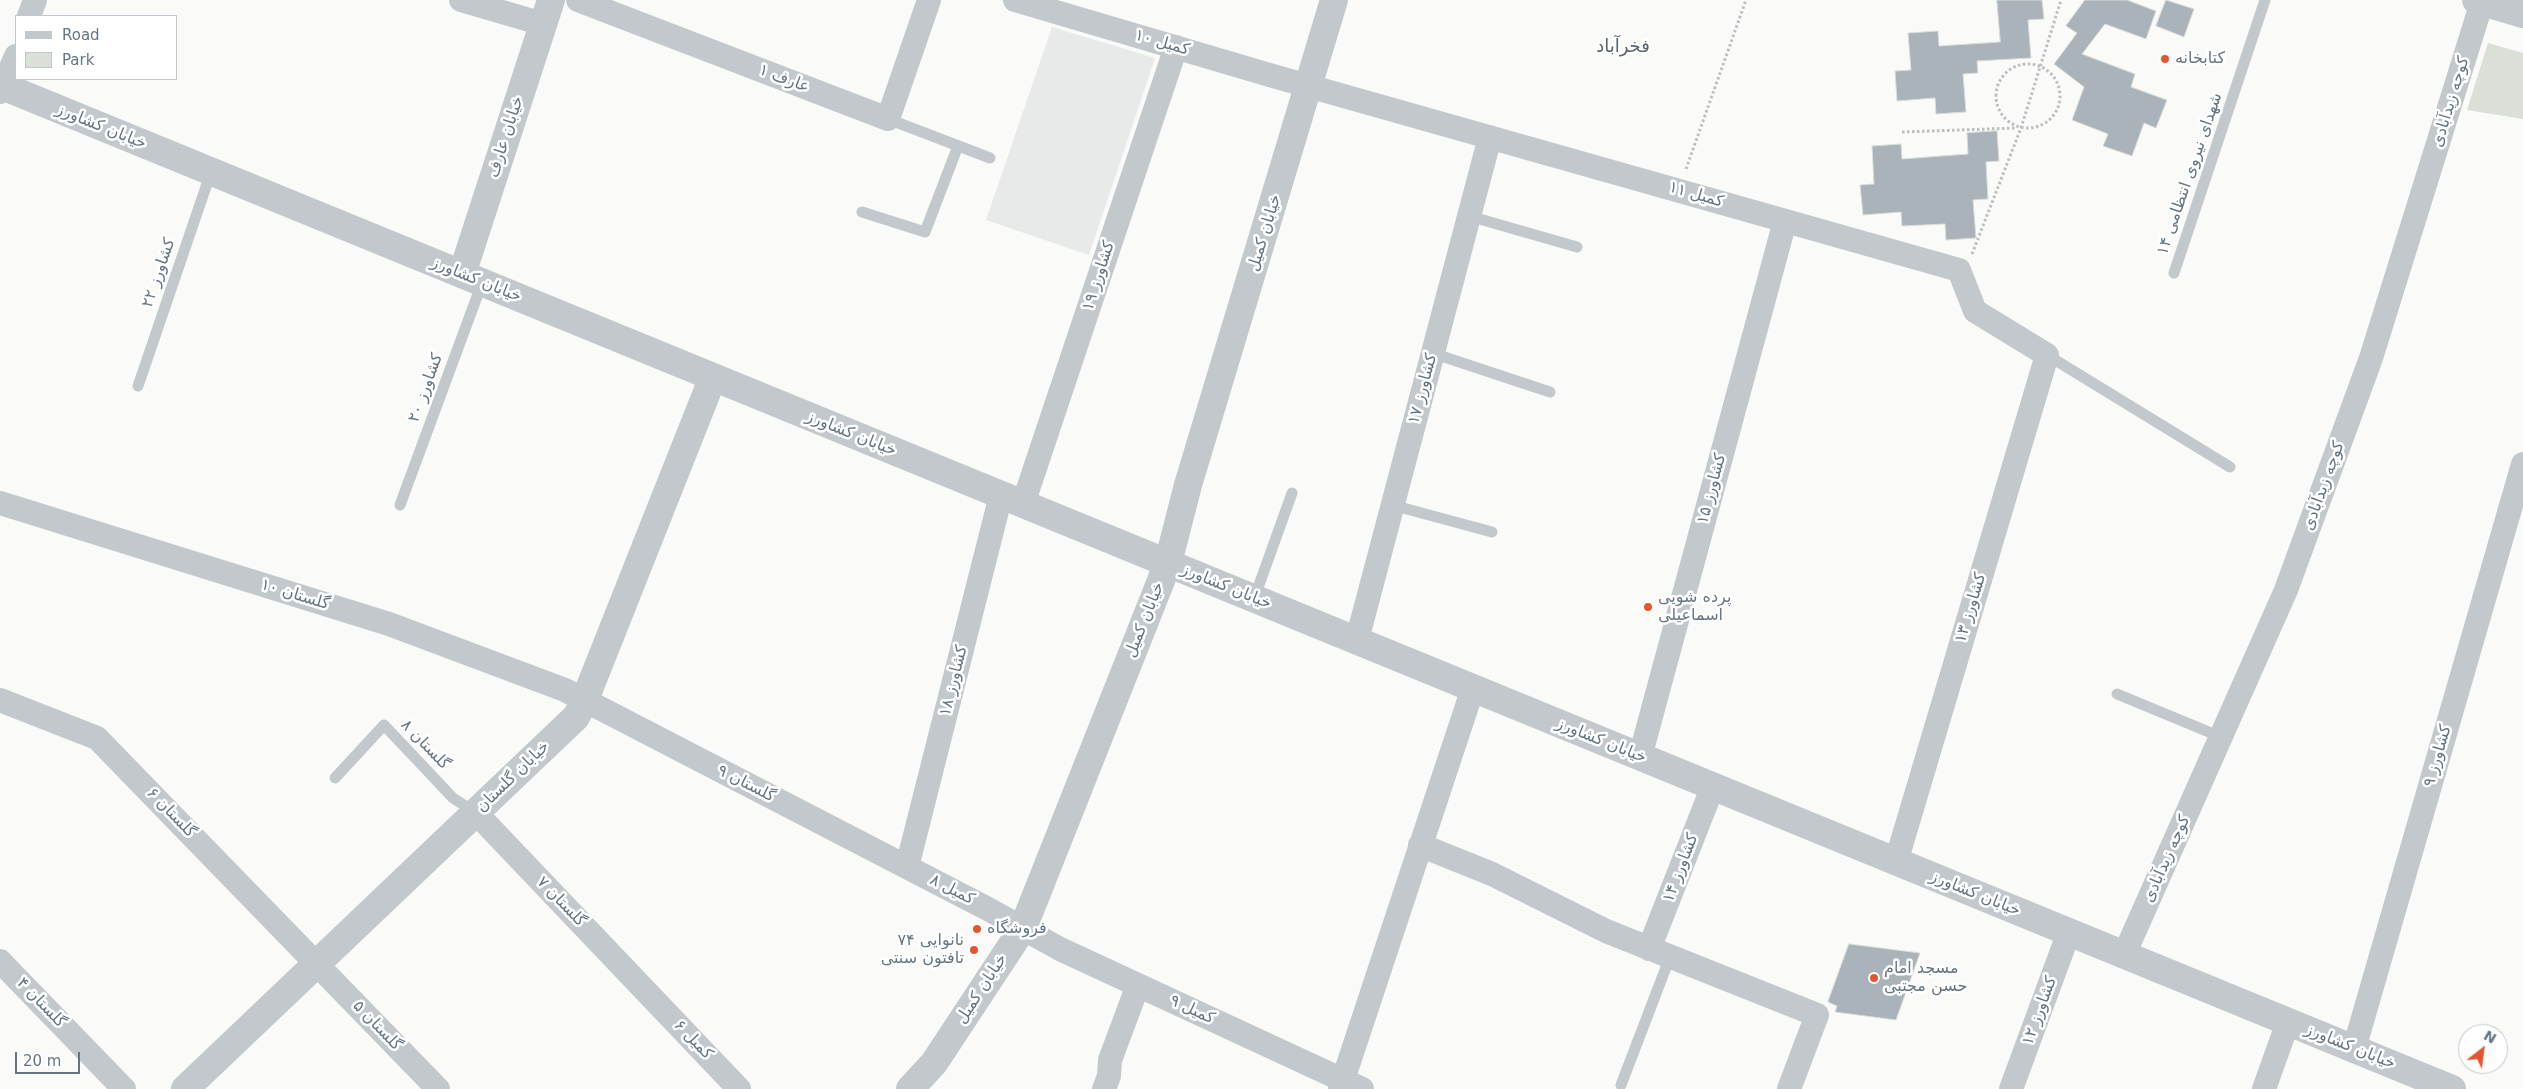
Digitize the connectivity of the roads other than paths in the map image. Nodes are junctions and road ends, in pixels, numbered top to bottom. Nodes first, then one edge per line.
1 (35, 0) edge
2 (461, 0) edge
3 (578, 0) edge
4 (929, 0) edge
5 (1015, 0) edge
6 (1334, 0) edge
7 (2266, 0) edge
8 (2479, 1) edge
9 (547, 12) edge
10 (2523, 14) edge
11 (29, 15) edge
12 (1176, 47) junction
13 (15, 58) edge
14 (1310, 85) junction
15 (1, 88) edge
16 (888, 119) junction
17 (1490, 137) junction
18 (958, 146) junction
19 (990, 158) dead end
20 (211, 172) junction
21 (862, 212) dead end
22 (1469, 216) junction
23 (1785, 221) junction
24 (1577, 247) dead end
25 (2174, 273) dead end
26 (472, 279) junction
27 (1432, 353) junction
28 (2047, 355) junction
29 (713, 377) junction
30 (138, 386) dead end
31 (1550, 392) dead end
32 (2523, 464) edge
33 (2230, 467) dead end
34 (1292, 493) dead end
35 (1012, 499) junction
36 (0, 502) edge
37 (400, 505) dead end
38 (1392, 505) junction
39 (1492, 532) dead end
40 (1168, 563) junction
41 (1254, 598) junction
42 (1357, 640) junction
43 (1473, 688) junction
44 (2117, 694) dead end
45 (0, 700) edge
46 (584, 702) junction
47 (2221, 737) junction
48 (1640, 757) junction
49 (335, 778) dead end
50 (1712, 786) junction
51 (476, 813) junction
52 (1420, 845) junction
53 (1896, 862) junction
54 (907, 867) junction
55 (1023, 928) junction
56 (2069, 932) junction
57 (1660, 953) junction
58 (2124, 955) junction
59 (0, 961) edge
60 (317, 964) junction
61 (1138, 985) junction
62 (646, 991) joint
63 (2288, 1022) junction
64 (2354, 1049) junction
65 (1621, 1085) dead end
66 (1348, 1086) edge
67 (124, 1089) edge
68 (185, 1089) edge
69 (438, 1089) edge
70 (739, 1089) edge
71 (910, 1089) edge
72 (1104, 1089) edge
73 (1789, 1089) edge
74 (2011, 1089) edge
75 (2264, 1089) edge
76 (2452, 1089) edge

1 - 11 street
2 - 9 street
3 - 16 street, عارف ۱
4 - 16 street
5 - 12 street, کمیل ۱۰
6 - 14 street, خیابان کمیل
7 - 25 lane, شهدای نیروی انتظامی ۱۴
8 - 10 street
8 - 47 street, کوچه زیدآبادی
9 - 26 street, خیابان عارف
12 - 14 street, کمیل ۱۰
12 - 35 street, کشاورز ۱۹
13 - 15 street
14 - 17 street, کمیل ۱۱
14 - 40 street, خیابان کمیل
15 - 20 street, خیابان کشاورز
16 - 18 lane, عارف ۱
17 - 22 street, کشاورز ۱۷
17 - 23 street, کمیل ۱۱
18 - 19 lane, عارف ۱
18 - 21 lane
20 - 26 street, خیابان کشاورز
20 - 30 lane, کشاورز ۲۲
22 - 24 lane
22 - 27 street, کشاورز ۱۷
23 - 28 street, کمیل ۱۱
23 - 48 street, کشاورز ۱۵
26 - 29 street, خیابان کشاورز
26 - 37 lane, کشاورز ۲۰
27 - 31 lane
27 - 38 street, کشاورز ۱۷
28 - 33 lane
28 - 53 street, کشاورز ۱۳
29 - 35 street, خیابان کشاورز
29 - 46 street, خیابان گلستان
32 - 64 street, کشاورز ۹
34 - 41 lane
35 - 40 street, خیابان کشاورز
35 - 54 street, کشاورز ۱۸
36 - 46 street, گلستان ۱۰
38 - 39 lane
38 - 42 street, کشاورز ۱۷
40 - 41 street, خیابان کشاورز
40 - 55 street, خیابان کمیل
41 - 42 street, خیابان کشاورز
42 - 43 street, خیابان کشاورز
43 - 48 street, خیابان کشاورز
43 - 52 street
44 - 47 lane
45 - 60 street, گلستان ۶
46 - 51 street, خیابان گلستان
46 - 54 street, گلستان ۹
47 - 58 street, کوچه زیدآبادی
48 - 50 street, خیابان کشاورز
49 - 51 lane, گلستان ۸
50 - 53 street, خیابان کشاورز
50 - 57 street, کشاورز ۱۴
51 - 60 street, خیابان گلستان
51 - 62 street, گلستان ۷
52 - 57 street
52 - 66 street
53 - 56 street, خیابان کشاورز
54 - 55 street, کمیل ۸
55 - 61 street, کمیل ۹
55 - 71 street, خیابان کمیل
56 - 58 street, خیابان کشاورز
56 - 74 street, کشاورز ۱۲
57 - 65 lane
57 - 73 street
58 - 63 street, خیابان کشاورز
59 - 67 street, گلستان ۴
60 - 68 street, خیابان گلستان
60 - 69 street, گلستان ۵
61 - 66 street, کمیل ۹
61 - 72 street
62 - 70 street, کمیل ۶
63 - 64 street, خیابان کشاورز
63 - 75 street
64 - 76 street, خیابان کشاورز

